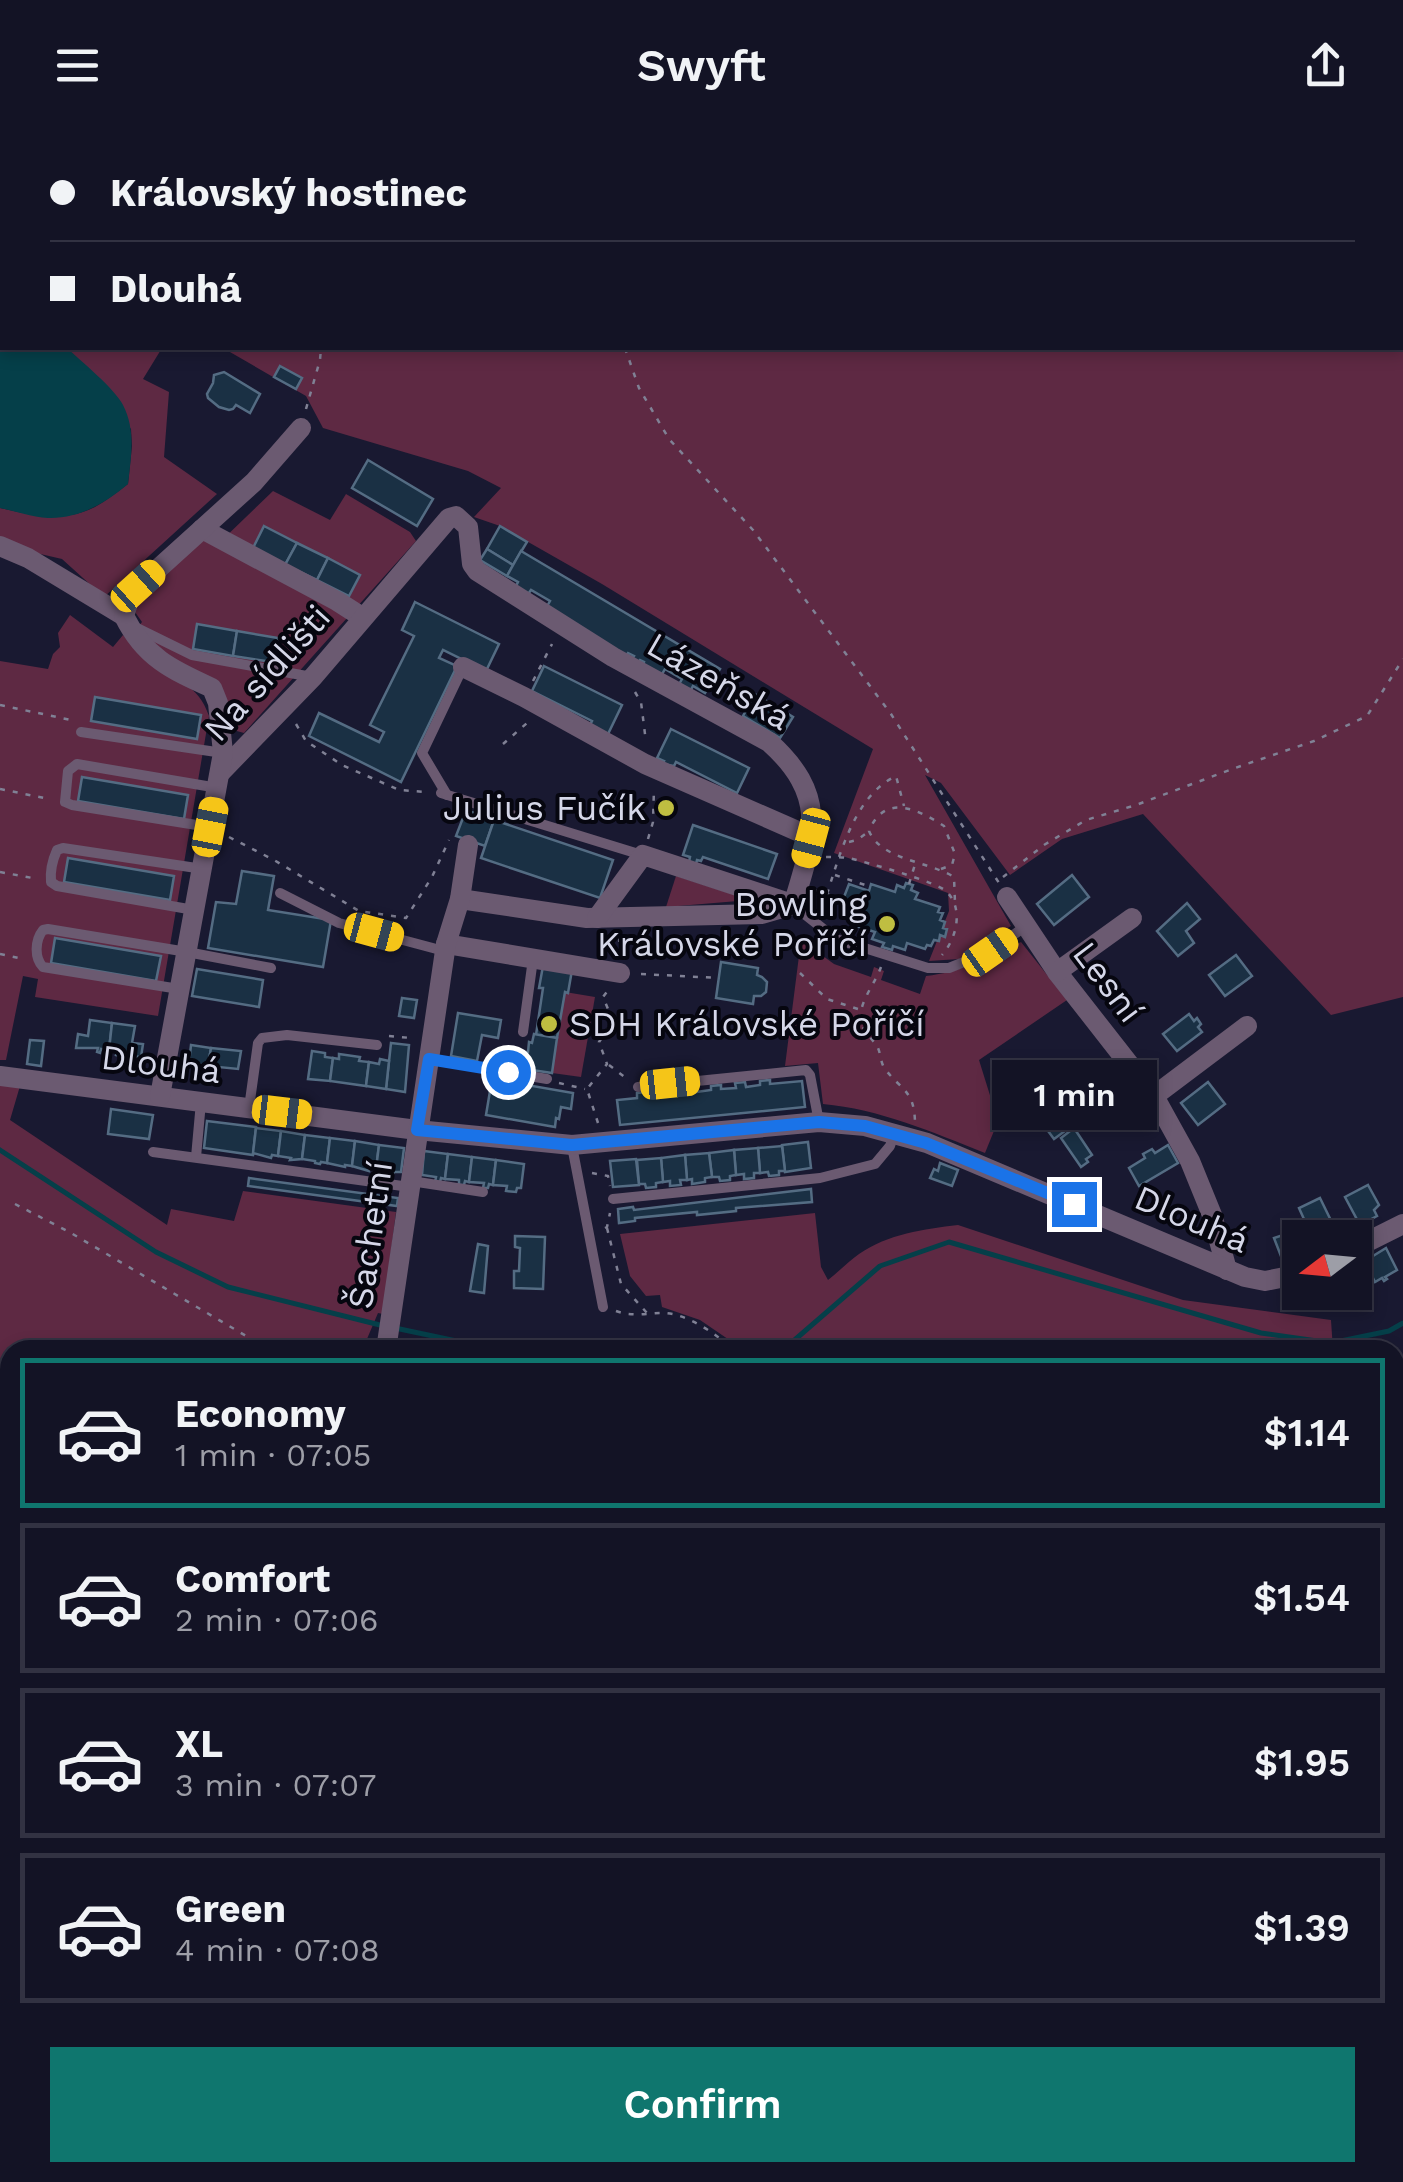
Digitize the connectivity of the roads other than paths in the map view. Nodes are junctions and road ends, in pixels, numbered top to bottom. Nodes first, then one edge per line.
1 (301, 428) road end
2 (448, 518) joint
3 (202, 529) junction
4 (0, 546) edge
5 (362, 617) junction
6 (126, 619) junction
7 (463, 668) joint
8 (313, 677) junction
9 (81, 732) road end
10 (220, 771) junction
11 (210, 827) junction
12 (811, 838) junction
13 (468, 846) road end
14 (643, 855) junction
15 (202, 869) junction
16 (280, 893) dead end
17 (796, 895) junction
18 (1008, 896) dead end
19 (460, 899) junction
20 (195, 911) junction
21 (596, 918) junction
22 (1132, 918) dead end
23 (1027, 926) junction
24 (446, 948) junction
25 (187, 952) junction
26 (533, 958) junction
27 (271, 968) dead end
28 (1058, 972) junction
29 (620, 973) road end
30 (180, 989) junction
31 (1247, 1026) dead end
32 (523, 1032) dead end
33 (377, 1044) road end
34 (430, 1049) junction
35 (0, 1076) edge
36 (547, 1079) road end
37 (638, 1087) road end
38 (160, 1096) junction
39 (1154, 1096) junction
40 (201, 1102) junction
41 (249, 1108) junction
42 (819, 1122) junction
43 (417, 1130) junction
44 (904, 1132) junction
45 (572, 1145) junction
46 (153, 1152) dead end
47 (196, 1158) junction
48 (411, 1184) junction
49 (482, 1192) dead end
50 (613, 1200) dead end
51 (1403, 1224) edge
52 (1372, 1240) edge
53 (1228, 1270) junction
54 (1282, 1278) edge
55 (603, 1307) road end
56 (387, 1340) edge

1 - 3 street
2 - 5 street, Na sídlišti
2 - 12 street, Lázeňská
3 - 5 street, Na sídlišti
3 - 6 street
4 - 6 street
5 - 8 street, Na sídlišti
6 - 8 lane
6 - 10 street, Na sídlišti
7 - 12 street
7 - 14 lane
8 - 10 street, Na sídlišti
9 - 10 lane
10 - 11 street, Na sídlišti
10 - 11 lane
11 - 15 street, Na sídlišti
12 - 17 street, Lázeňská
13 - 19 street
14 - 17 street
14 - 21 street
15 - 20 street, Na sídlišti
15 - 20 lane
16 - 24 lane
17 - 21 street
17 - 23 lane
18 - 23 street, Lesní
19 - 21 street
19 - 24 street
20 - 25 street, Na sídlišti
22 - 28 street
23 - 28 street, Lesní
24 - 26 street
24 - 34 street
25 - 27 lane
25 - 30 street, Na sídlišti
25 - 30 lane
26 - 29 street
26 - 32 lane
28 - 39 street, Lesní
30 - 38 street, Na sídlišti
31 - 39 street
33 - 41 lane
34 - 36 lane
34 - 43 street
35 - 38 street, Dlouhá
37 - 42 lane
38 - 40 street, Dlouhá
39 - 53 street, Lesní
40 - 41 street, Dlouhá
40 - 47 lane
41 - 43 street, Dlouhá
42 - 44 street, Dlouhá
42 - 45 street, Dlouhá
43 - 45 street, Dlouhá
43 - 48 street, Šachetní
44 - 50 lane
44 - 53 street, Dlouhá
45 - 55 lane
46 - 47 lane
47 - 48 lane
48 - 49 lane
48 - 56 street, Šachetní
51 - 52 street
53 - 54 street, Dlouhá

